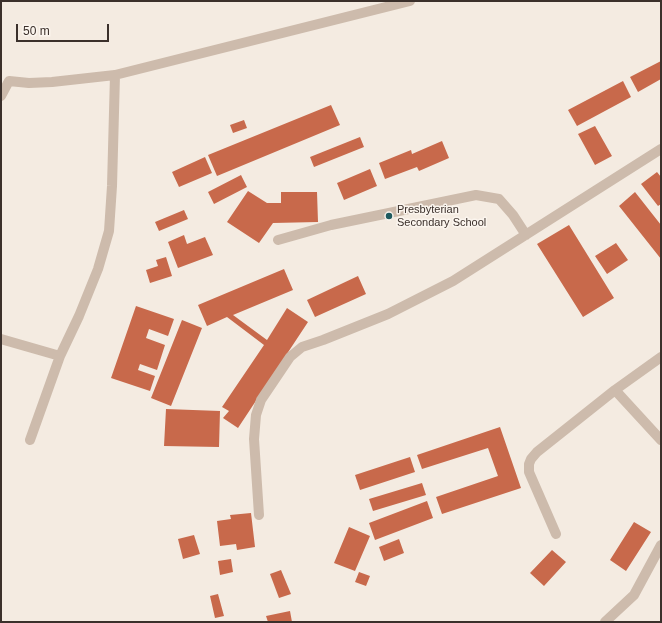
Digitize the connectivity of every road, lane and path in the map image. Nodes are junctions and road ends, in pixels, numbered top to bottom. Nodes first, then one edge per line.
1 (410, 1) edge
2 (115, 75) junction
3 (5, 79) edge
4 (1, 96) edge
5 (661, 149) edge
6 (526, 235) junction
7 (278, 240) dead end
8 (1, 340) edge
9 (60, 356) junction
10 (661, 357) edge
11 (616, 390) junction
12 (30, 440) dead end
13 (661, 440) edge
14 (259, 515) dead end
15 (556, 534) dead end
16 (661, 545) edge
17 (605, 622) edge

1 - 2 street
2 - 3 street
2 - 9 street
3 - 4 street
5 - 6 street
6 - 7 street
6 - 14 street
8 - 9 street
9 - 12 street
10 - 11 street
11 - 13 street
11 - 15 street
16 - 17 street

